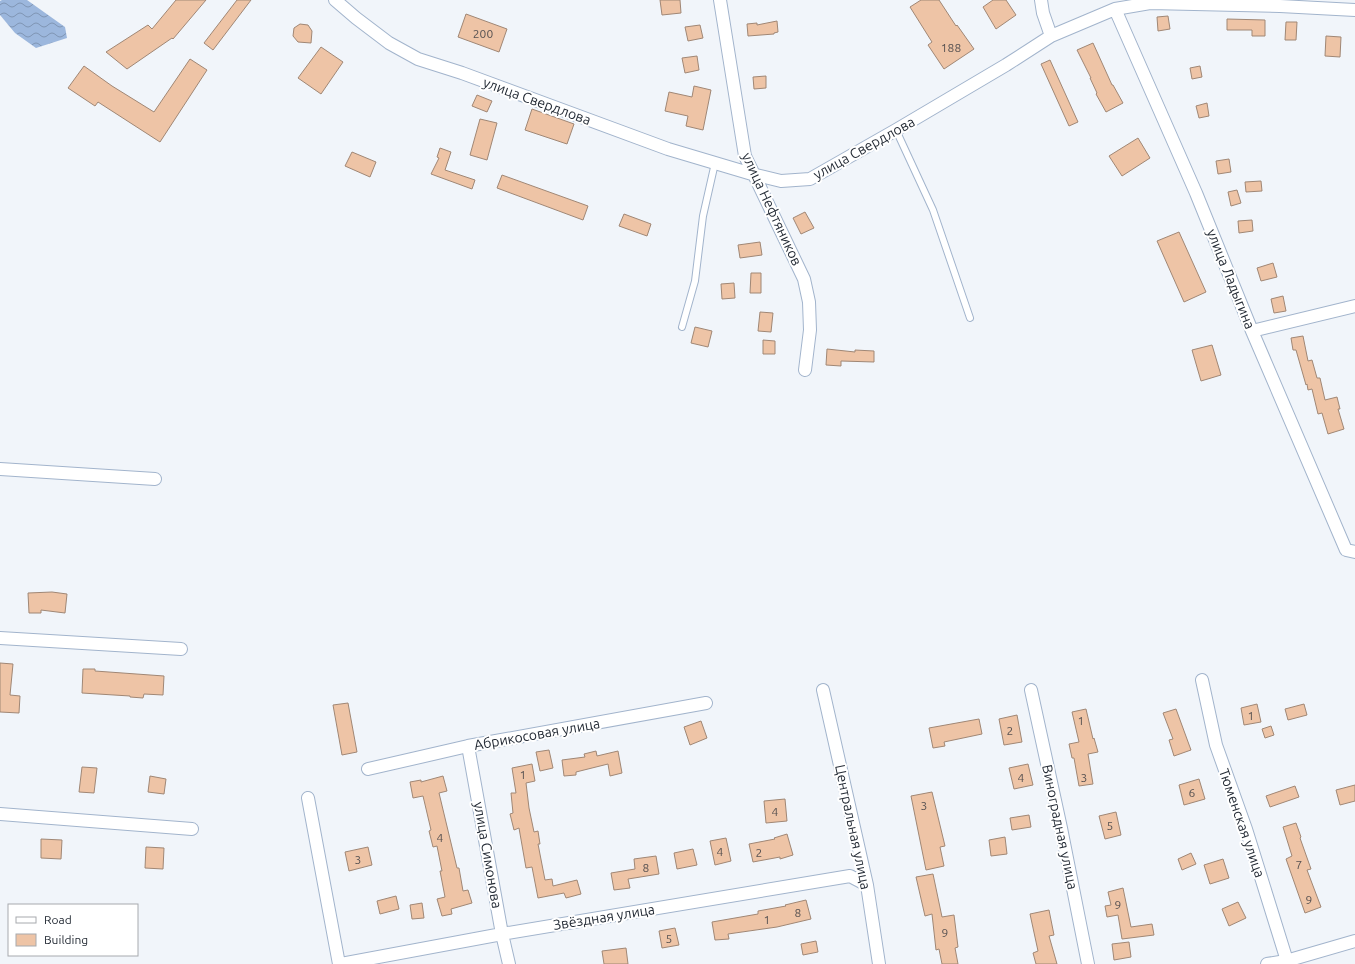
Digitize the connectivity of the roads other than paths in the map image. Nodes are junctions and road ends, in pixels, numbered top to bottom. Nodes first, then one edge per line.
1 (335, 0) edge
2 (720, 0) edge
3 (1041, 0) edge
4 (1281, 3) edge
5 (1115, 9) junction
6 (1355, 10) edge
7 (1051, 36) junction
8 (896, 130) junction
9 (715, 163) junction
10 (752, 174) junction
11 (1355, 306) edge
12 (970, 318) dead end
13 (682, 327) dead end
14 (1252, 331) junction
15 (805, 370) dead end
16 (0, 469) edge
17 (155, 479) dead end
18 (1350, 551) edge
19 (0, 638) edge
20 (181, 649) dead end
21 (1202, 680) dead end
22 (823, 690) dead end
23 (1031, 690) dead end
24 (706, 703) dead end
25 (468, 746) junction
26 (368, 769) dead end
27 (308, 798) dead end
28 (0, 814) edge
29 (192, 829) dead end
30 (867, 885) junction
31 (502, 934) junction
32 (1355, 941) edge
33 (1287, 962) edge
34 (340, 964) edge
35 (509, 964) edge
36 (879, 964) edge
37 (1088, 964) edge
38 (1267, 964) edge

1 - 9 street, улица Свердлова
2 - 10 street, улица Нефтяников
3 - 7 street
4 - 5 street, улица Свердлова
4 - 6 street, улица Свердлова
5 - 7 street, улица Свердлова
5 - 14 street, улица Ладыгина
7 - 8 street, улица Свердлова
8 - 10 street, улица Свердлова
8 - 12 lane
9 - 10 street, улица Свердлова
9 - 13 lane
10 - 15 street, улица Нефтяников
11 - 14 street
14 - 18 street, улица Ладыгина
16 - 17 street
19 - 20 street
21 - 33 street, Тюменская улица
22 - 30 street, Центральная улица
23 - 37 street, Виноградная улица
24 - 25 street, Абрикосовая улица
25 - 26 street, Абрикосовая улица
25 - 31 street, улица Симонова
27 - 34 street, Звёздная улица
28 - 29 street
30 - 31 street, Звёздная улица
30 - 36 street, Центральная улица
31 - 34 street, Звёздная улица
31 - 35 street, улица Симонова
32 - 33 street
33 - 38 street

